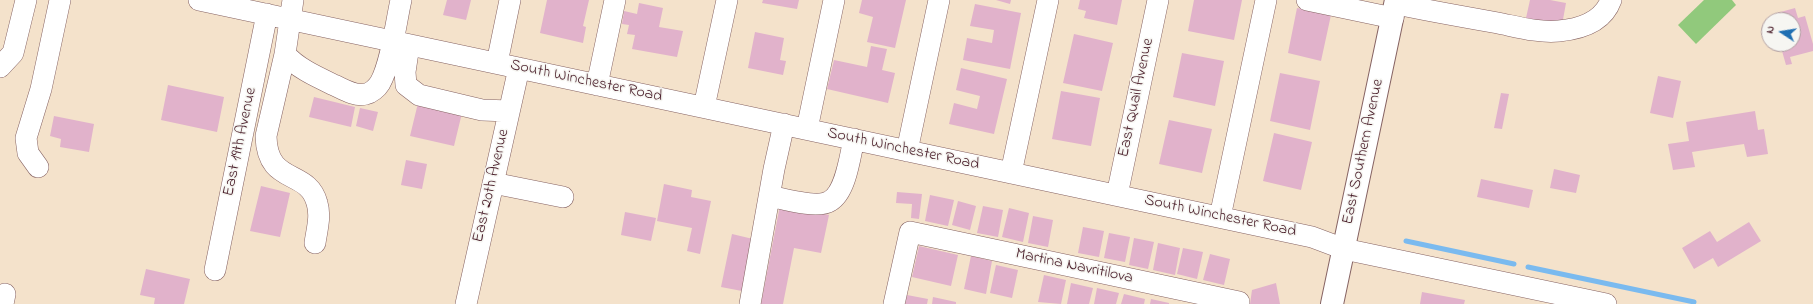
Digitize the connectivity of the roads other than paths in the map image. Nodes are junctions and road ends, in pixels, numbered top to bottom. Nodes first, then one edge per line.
1 (26, 0) edge
2 (60, 0) edge
3 (199, 0) edge
4 (401, 0) edge
5 (510, 0) edge
6 (615, 0) edge
7 (727, 0) edge
8 (834, 0) edge
9 (939, 0) edge
10 (1048, 0) edge
11 (1158, 0) edge
12 (1266, 0) edge
13 (1307, 0) edge
14 (1611, 0) edge
15 (1395, 8) edge
16 (291, 10) edge
17 (267, 14) junction
18 (401, 43) junction
19 (285, 54) junction
20 (497, 63) junction
21 (0, 67) edge
22 (519, 68) junction
23 (597, 84) junction
24 (704, 107) junction
25 (509, 111) junction
26 (784, 124) junction
27 (807, 129) junction
28 (854, 139) junction
29 (907, 151) junction
30 (38, 167) dead end
31 (1011, 173) junction
32 (493, 183) junction
33 (1117, 195) junction
34 (770, 196) junction
35 (563, 197) dead end
36 (1220, 217) junction
37 (315, 243) dead end
38 (1344, 249) junction
39 (214, 270) dead end
40 (1239, 303) edge
41 (466, 304) edge
42 (750, 304) edge
43 (894, 304) edge
44 (1332, 304) edge
45 (1606, 304) edge

1 - 21 street
2 - 30 street
3 - 17 street, South Winchester Road
4 - 18 street
5 - 20 street
6 - 23 street
7 - 24 street
8 - 27 street
9 - 29 street
10 - 31 street
11 - 33 street, East Quail Avenue
12 - 36 street
13 - 15 street
14 - 15 street
15 - 38 main road, East Southern Avenue
16 - 17 street, South Winchester Road
16 - 18 street, South Winchester Road
16 - 19 street
17 - 39 street, East 19th Avenue
18 - 19 street
18 - 20 street, South Winchester Road
18 - 25 street
19 - 37 street
20 - 22 street, South Winchester Road
22 - 23 street, South Winchester Road
22 - 25 street, East 20th Avenue
23 - 24 street, South Winchester Road
24 - 26 street, South Winchester Road
25 - 32 street, East 20th Avenue
26 - 27 street, South Winchester Road
26 - 34 street
27 - 28 street, South Winchester Road
28 - 29 street, South Winchester Road
28 - 34 street
29 - 31 street, South Winchester Road
31 - 33 street, South Winchester Road
32 - 35 street
32 - 41 street, East 20th Avenue
33 - 36 street, South Winchester Road
34 - 42 street
36 - 38 street, South Winchester Road
38 - 44 main road, East Southern Avenue
38 - 45 street, South Winchester Road
40 - 43 street, Martina Navritilova

